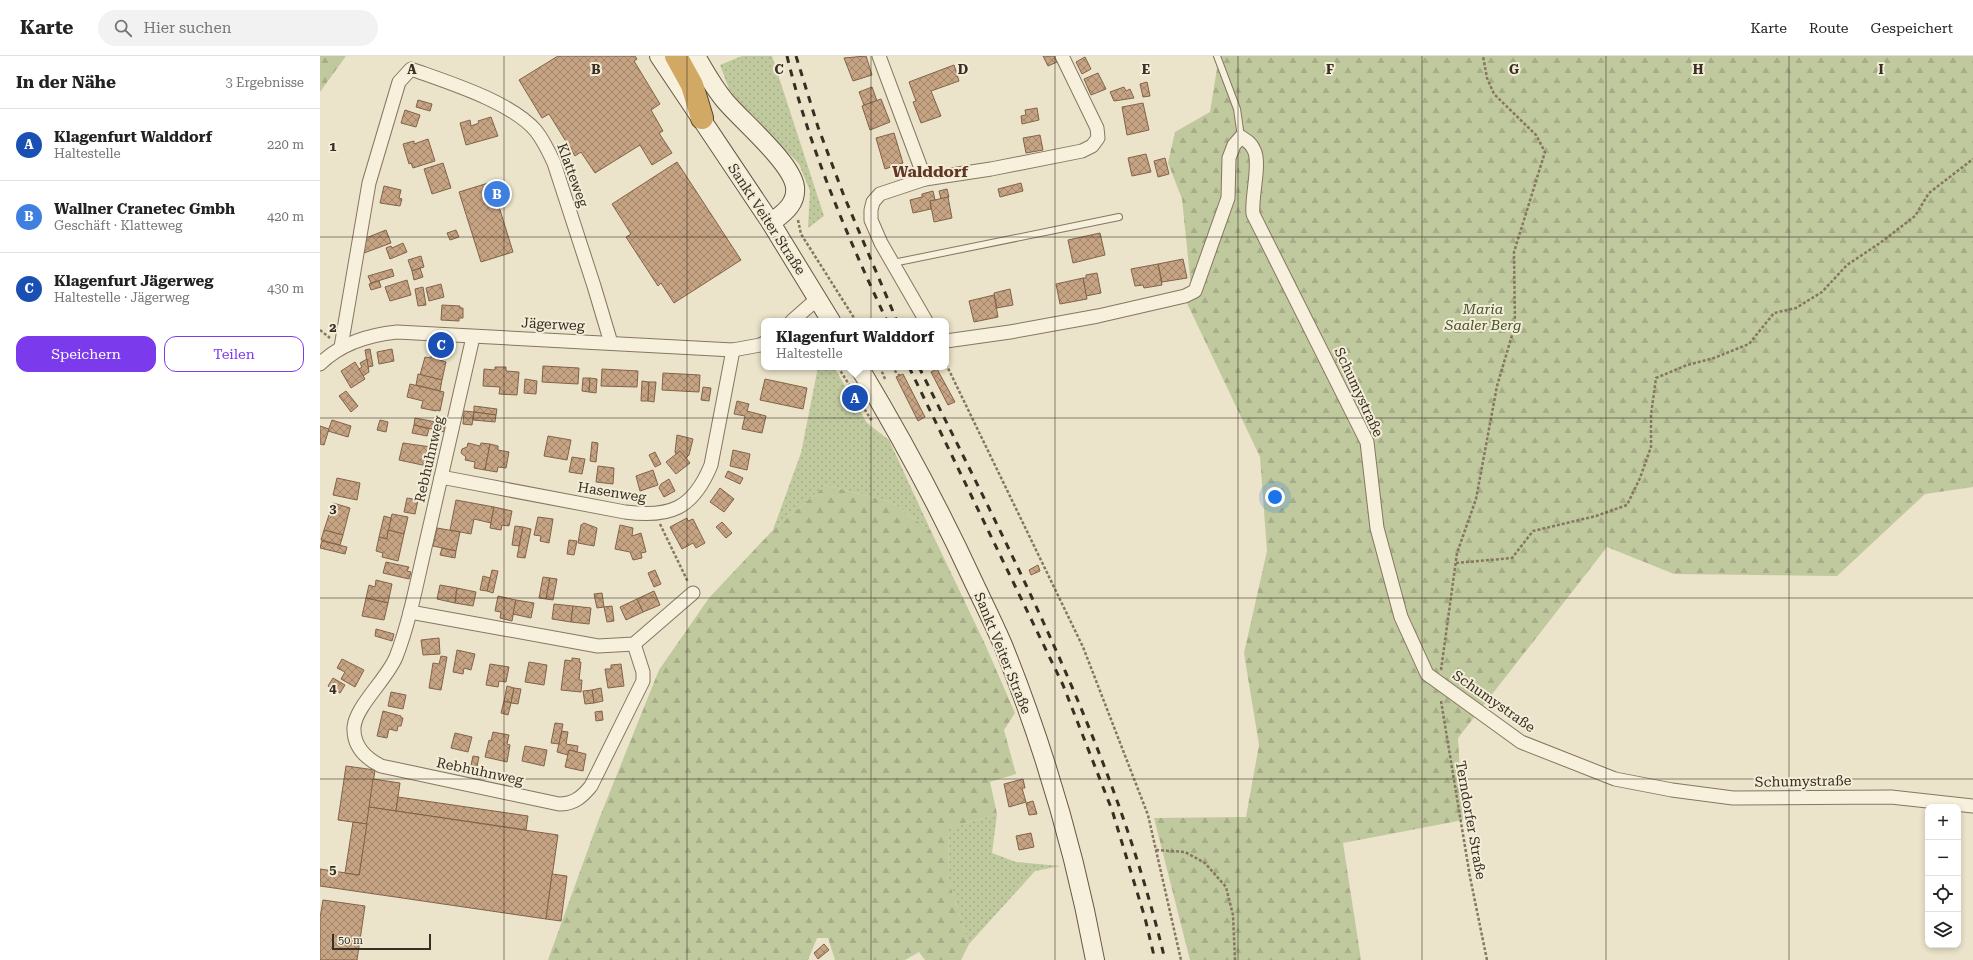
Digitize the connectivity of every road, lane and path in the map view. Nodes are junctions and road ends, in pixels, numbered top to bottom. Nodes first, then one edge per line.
1 (659, 56) edge
2 (676, 56) edge
3 (696, 56) edge
4 (880, 56) edge
5 (1062, 56) edge
6 (1217, 56) edge
7 (1483, 56) edge
8 (702, 118) junction
9 (1241, 137) junction
10 (1973, 159) edge
11 (925, 179) junction
12 (793, 200) junction
13 (1119, 217) dead end
14 (771, 223) junction
15 (893, 263) junction
16 (817, 299) junction
17 (795, 318) edge
18 (829, 318) edge
19 (854, 318) edge
20 (924, 318) edge
21 (473, 337) junction
22 (949, 341) edge
23 (611, 343) junction
24 (761, 345) edge
25 (341, 347) junction
26 (733, 350) junction
27 (320, 364) edge
28 (840, 370) edge
29 (861, 370) edge
30 (894, 370) edge
31 (949, 370) edge
32 (900, 376) dead end
33 (875, 423) dead end
34 (441, 477) junction
35 (656, 514) junction
36 (1456, 563) junction
37 (693, 594) joint
38 (410, 612) junction
39 (634, 644) junction
40 (1439, 683) junction
41 (1973, 806) edge
42 (1156, 850) junction
43 (1095, 960) edge
44 (1181, 960) edge
45 (1235, 960) edge
46 (1487, 960) edge

1 - 8 main road, Sankt Veiter Straße
2 - 8 highway
3 - 12 main road
4 - 11 street
5 - 11 street
6 - 9 lane
7 - 36 path, Terndorfer Straße
8 - 14 main road, Sankt Veiter Straße
9 - 22 street
9 - 40 street, Schumystraße
10 - 36 path
11 - 15 street
12 - 14 main road
12 - 19 path
13 - 15 lane
14 - 16 main road, Sankt Veiter Straße
15 - 20 street
16 - 17 street
16 - 18 main road, Sankt Veiter Straße
21 - 23 street, Jägerweg
21 - 25 street, Jägerweg
21 - 34 street, Rebhuhnweg
23 - 25 street, Klatteweg
23 - 26 street, Jägerweg
24 - 26 street, Jägerweg
25 - 27 street, Jägerweg
26 - 35 street, Hasenweg
28 - 33 path
29 - 43 main road, Sankt Veiter Straße
30 - 32 path
31 - 42 path
34 - 35 street, Hasenweg
34 - 38 street, Rebhuhnweg
35 - 37 path
36 - 40 path, Terndorfer Straße
37 - 39 street
38 - 39 street
38 - 39 street, Rebhuhnweg
40 - 41 street, Schumystraße
40 - 46 path, Terndorfer Straße
42 - 44 path
42 - 45 path

